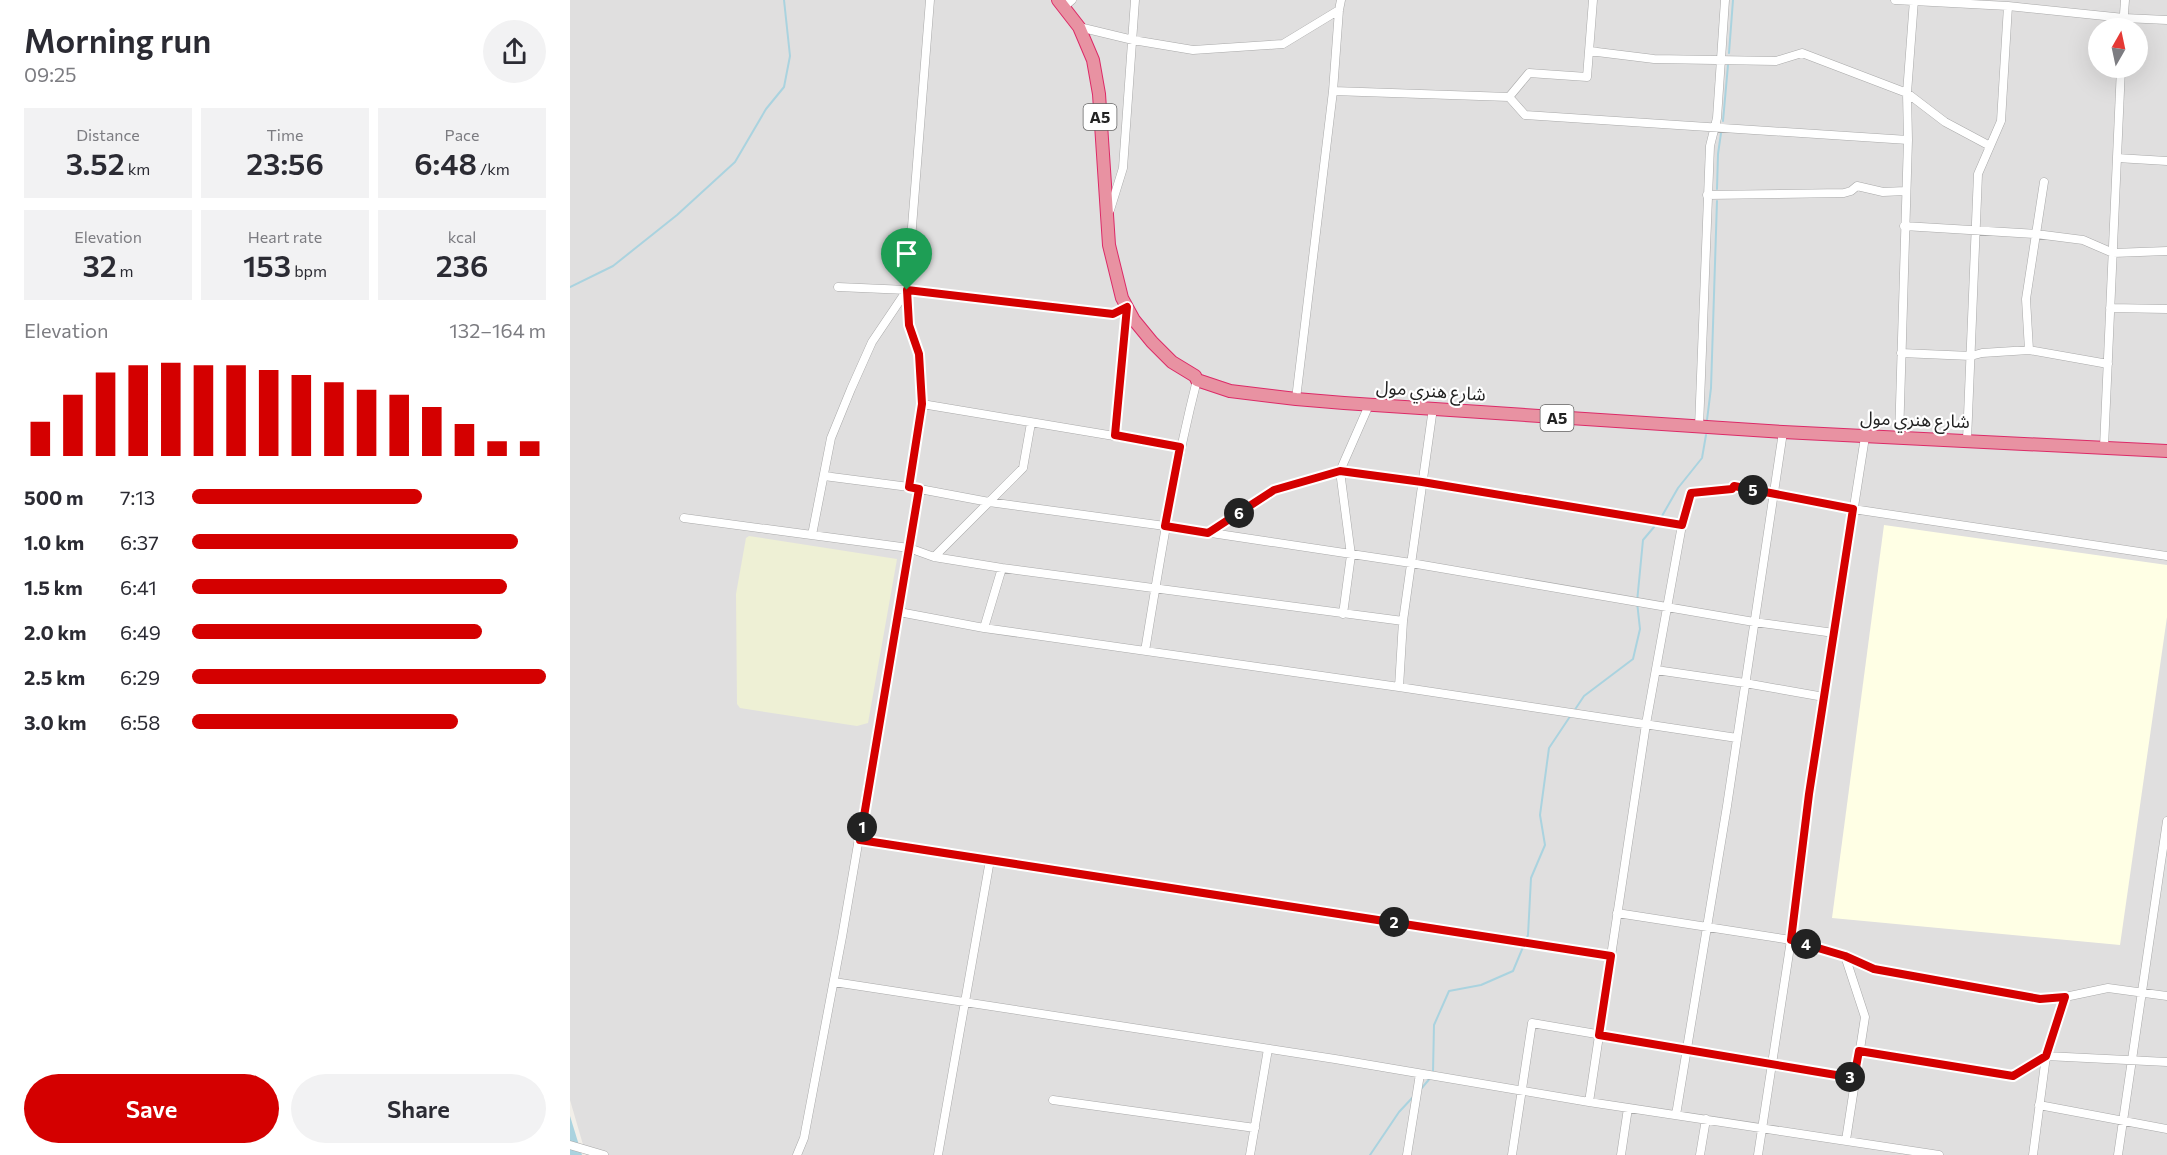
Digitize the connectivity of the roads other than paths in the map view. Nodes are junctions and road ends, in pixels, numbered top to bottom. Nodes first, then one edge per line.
1 (930, 0) edge
2 (1135, 0) edge
3 (1341, 0) edge
4 (1593, 0) edge
5 (1725, 0) edge
6 (1895, 0) edge
7 (2125, 0) edge
8 (1914, 1) edge
9 (1065, 2) edge
10 (2008, 6) junction
11 (1339, 10) junction
12 (2124, 18) joint
13 (2148, 19) edge
14 (2167, 20) edge
15 (1079, 27) junction
16 (1133, 40) junction
17 (1589, 51) junction
18 (1721, 59) junction
19 (2121, 78) edge
20 (1333, 91) junction
21 (1907, 93) junction
22 (1509, 98) junction
23 (1715, 126) junction
24 (1908, 140) junction
25 (1990, 146) junction
26 (2117, 158) junction
27 (2167, 161) edge
28 (2044, 182) dead end
29 (1905, 191) junction
30 (1707, 195) junction
31 (1108, 217) junction
32 (1904, 226) junction
33 (1976, 231) junction
34 (2036, 234) junction
35 (2167, 251) edge
36 (2113, 253) junction
37 (838, 287) dead end
38 (907, 290) junction
39 (1127, 307) junction
40 (2110, 308) junction
41 (2167, 309) edge
42 (2029, 350) junction
43 (1901, 354) junction
44 (1971, 356) junction
45 (2108, 364) junction
46 (1197, 380) junction
47 (1296, 399) junction
48 (922, 404) junction
49 (1369, 405) junction
50 (1433, 408) junction
51 (1031, 423) junction
52 (1699, 427) junction
53 (1783, 432) junction
54 (1115, 435) junction
55 (1865, 437) junction
56 (1899, 438) junction
57 (1967, 440) junction
58 (1180, 447) junction
59 (2104, 447) junction
60 (2167, 451) edge
61 (1340, 471) junction
62 (824, 476) junction
63 (1422, 482) junction
64 (909, 487) junction
65 (919, 489) junction
66 (1773, 494) junction
67 (989, 502) junction
68 (1853, 509) junction
69 (684, 518) dead end
70 (1682, 525) junction
71 (1165, 526) junction
72 (1208, 533) junction
73 (812, 536) junction
74 (909, 548) junction
75 (1351, 555) junction
76 (2167, 556) edge
77 (934, 557) junction
78 (1411, 563) junction
79 (1002, 568) junction
80 (1155, 587) junction
81 (1667, 607) junction
82 (899, 612) junction
83 (1342, 614) junction
84 (1403, 621) junction
85 (1754, 622) junction
86 (984, 628) junction
87 (1834, 633) junction
88 (1145, 651) junction
89 (1656, 670) junction
90 (1746, 682) junction
91 (1398, 687) junction
92 (1824, 697) junction
93 (1646, 724) junction
94 (1737, 738) junction
95 (2167, 821) edge
96 (860, 840) junction
97 (990, 860) junction
98 (2164, 864) edge
99 (1617, 913) junction
100 (1706, 927) junction
101 (1791, 940) junction
102 (1611, 956) junction
103 (1845, 956) junction
104 (834, 982) junction
105 (2142, 992) junction
106 (2167, 996) edge
107 (2065, 997) junction
108 (965, 1002) junction
109 (1599, 1035) junction
110 (1268, 1049) junction
111 (1687, 1050) junction
112 (1859, 1051) junction
113 (2046, 1056) junction
114 (2131, 1061) junction
115 (2167, 1062) edge
116 (1771, 1064) junction
117 (1420, 1074) junction
118 (1854, 1078) junction
119 (1522, 1091) junction
120 (1053, 1100) dead end
121 (1589, 1102) junction
122 (2039, 1105) junction
123 (1628, 1108) junction
124 (1676, 1115) junction
125 (1706, 1119) junction
126 (2123, 1120) junction
127 (1761, 1127) junction
128 (1255, 1128) junction
129 (2167, 1129) edge
130 (1846, 1140) junction
131 (570, 1145) edge
132 (1900, 1152) edge
133 (604, 1155) edge
134 (797, 1155) edge
135 (938, 1155) edge
136 (1250, 1155) edge
137 (1407, 1155) edge
138 (1512, 1155) edge
139 (1621, 1155) edge
140 (1700, 1155) edge
141 (1758, 1155) edge
142 (1939, 1155) edge
143 (2033, 1155) edge
144 (2118, 1155) edge

1 - 38 street
2 - 16 street
3 - 11 street
4 - 17 street
5 - 18 street
6 - 8 street
7 - 12 street
8 - 10 street
8 - 21 street
9 - 15 highway, شارع هنري مول / A5
10 - 12 street
10 - 25 street
11 - 16 street
11 - 20 street
13 - 14 street
15 - 16 street
15 - 31 highway, شارع هنري مول / A5
16 - 31 street
17 - 18 street
17 - 22 street
18 - 21 street
18 - 23 street
19 - 26 street
20 - 22 street
20 - 47 street
21 - 24 street
21 - 25 street
22 - 23 street
23 - 24 street
23 - 30 street
24 - 29 street
25 - 33 street
26 - 27 street
26 - 36 street
28 - 34 street
29 - 30 street
29 - 32 street
30 - 52 street
31 - 39 highway, شارع هنري مول / A5
32 - 33 street
32 - 43 street
33 - 34 street
33 - 44 street
34 - 36 street
34 - 42 street
35 - 36 street
36 - 40 street
37 - 38 street
38 - 39 street
38 - 48 street
38 - 62 street
39 - 46 highway, شارع هنري مول / A5
39 - 54 street
40 - 41 street
40 - 45 street
42 - 44 street
42 - 45 street
43 - 44 street
43 - 56 street
44 - 57 street
45 - 59 street
46 - 47 highway, شارع هنري مول / A5
46 - 58 street
47 - 49 highway, شارع هنري مول / A5
48 - 51 street
48 - 64 street
49 - 50 highway, شارع هنري مول / A5
49 - 61 street
50 - 52 highway, شارع هنري مول / A5
50 - 63 street
51 - 54 street
51 - 67 street
52 - 53 highway, شارع هنري مول / A5
53 - 55 highway, شارع هنري مول / A5
53 - 66 street
54 - 58 street
55 - 56 highway, شارع هنري مول / A5
55 - 68 street
56 - 57 highway, شارع هنري مول / A5
57 - 59 highway, شارع هنري مول / A5
58 - 71 street
59 - 60 highway, A5
61 - 63 street
61 - 72 street
61 - 75 street
62 - 64 street
62 - 73 street
63 - 70 street
63 - 78 street
64 - 65 street
65 - 67 street
65 - 74 street
66 - 68 street
66 - 70 street
66 - 85 street
67 - 71 street
67 - 77 street
68 - 76 street
68 - 87 street
69 - 73 street
70 - 81 street
71 - 72 street
71 - 80 street
72 - 75 street
73 - 74 street
74 - 77 street
74 - 82 street
75 - 78 street
75 - 83 street
77 - 79 street
78 - 81 street
78 - 84 street
79 - 80 street
79 - 86 street
80 - 83 street
80 - 88 street
81 - 85 street
81 - 89 street
82 - 86 street
82 - 96 street
83 - 84 street
84 - 91 street
85 - 87 street
85 - 90 street
86 - 88 street
87 - 92 street
88 - 91 street
89 - 90 street
89 - 93 street
90 - 92 street
90 - 94 street
91 - 93 street
92 - 101 street
93 - 94 street
93 - 99 street
94 - 100 street
95 - 98 street
96 - 97 street
96 - 104 street
97 - 102 street
97 - 108 street
98 - 105 street
99 - 100 street
99 - 102 street
100 - 101 street
100 - 111 street
101 - 103 street
101 - 116 street
102 - 109 street
103 - 107 street
103 - 112 street
104 - 108 street
104 - 134 street
105 - 106 street
105 - 107 street
105 - 114 street
107 - 113 street
108 - 110 street
108 - 135 street
109 - 111 street
109 - 119 street
109 - 121 street
110 - 117 street
110 - 128 street
111 - 116 street
111 - 124 street
112 - 113 street
112 - 118 street
113 - 114 street
113 - 122 street
114 - 115 street
114 - 126 street
116 - 118 street
116 - 127 street
117 - 119 street
117 - 137 street
118 - 130 street
119 - 121 street
119 - 138 street
120 - 128 street
121 - 123 street
122 - 126 street
122 - 143 street
123 - 124 street
123 - 139 street
124 - 125 street
125 - 127 street
125 - 140 street
126 - 129 street
126 - 144 street
127 - 130 street
127 - 141 street
128 - 136 street
130 - 132 street
131 - 133 street
132 - 142 street

